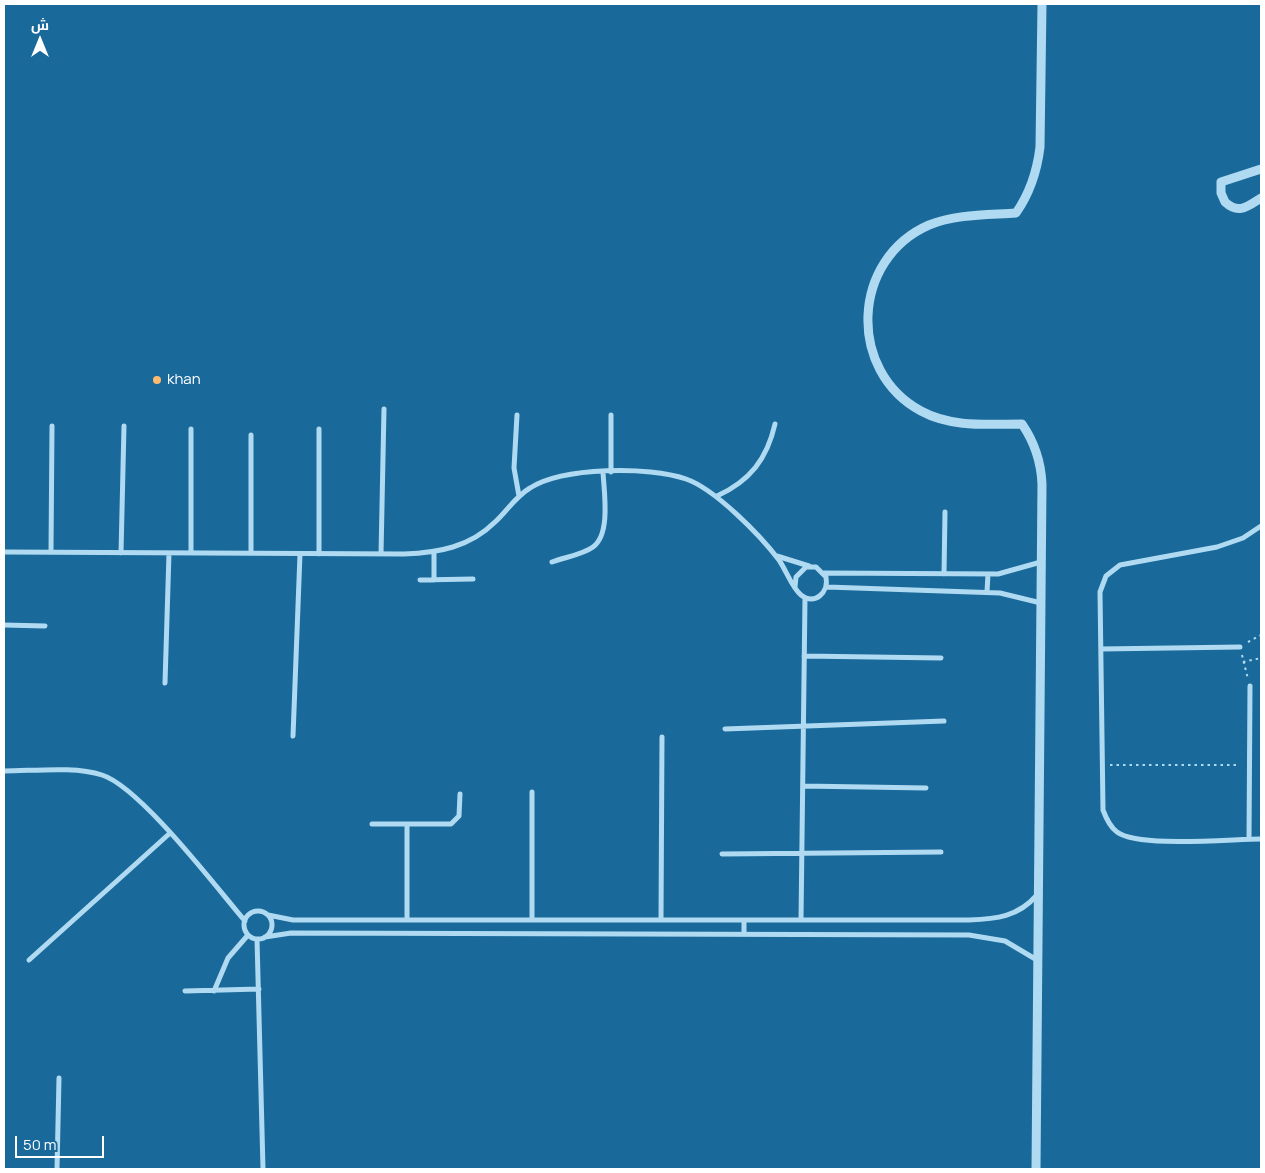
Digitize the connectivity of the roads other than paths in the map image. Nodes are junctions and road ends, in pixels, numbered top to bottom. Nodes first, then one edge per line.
1 (1042, 4) edge
2 (1261, 169) edge
3 (1261, 198) edge
4 (384, 409) dead end
5 (611, 414) dead end
6 (517, 415) dead end
7 (775, 424) dead end
8 (52, 426) dead end
9 (124, 426) dead end
10 (191, 429) dead end
11 (319, 429) dead end
12 (251, 434) dead end
13 (603, 472) junction
14 (611, 472) junction
15 (519, 496) junction
16 (717, 496) junction
17 (945, 512) dead end
18 (1261, 526) edge
19 (4, 552) edge
20 (51, 552) junction
21 (434, 552) junction
22 (121, 553) junction
23 (169, 553) junction
24 (191, 553) junction
25 (252, 554) junction
26 (300, 554) junction
27 (319, 554) junction
28 (381, 554) junction
29 (774, 554) junction
30 (552, 562) dead end
31 (1041, 562) junction
32 (811, 566) junction
33 (824, 573) junction
34 (944, 574) junction
35 (988, 574) junction
36 (473, 579) dead end
37 (420, 580) dead end
38 (434, 580) junction
39 (795, 587) junction
40 (827, 587) junction
41 (987, 592) junction
42 (805, 598) junction
43 (1041, 603) junction
44 (4, 625) edge
45 (45, 626) dead end
46 (1240, 647) road end
47 (1101, 650) junction
48 (804, 656) junction
49 (941, 658) dead end
50 (165, 684) dead end
51 (1250, 686) road end
52 (944, 722) dead end
53 (803, 726) junction
54 (726, 729) dead end
55 (293, 736) dead end
56 (662, 737) dead end
57 (4, 771) edge
58 (803, 786) junction
59 (926, 788) dead end
60 (532, 792) dead end
61 (460, 794) dead end
62 (372, 824) dead end
63 (407, 824) junction
64 (169, 834) junction
65 (1250, 839) junction
66 (1261, 839) edge
67 (940, 852) dead end
68 (802, 853) junction
69 (722, 854) dead end
70 (1037, 895) junction
71 (268, 915) junction
72 (407, 919) junction
73 (470, 919) junction
74 (532, 920) junction
75 (660, 920) junction
76 (744, 920) junction
77 (801, 920) junction
78 (245, 921) junction
79 (470, 932) junction
80 (744, 934) junction
81 (248, 935) junction
82 (266, 937) junction
83 (257, 939) junction
84 (29, 960) dead end
85 (1037, 960) junction
86 (259, 990) junction
87 (185, 991) dead end
88 (214, 991) junction
89 (59, 1078) dead end
90 (57, 1169) edge
91 (263, 1169) edge
92 (1036, 1169) edge

1 - 31 street
2 - 3 street
4 - 28 street
5 - 14 street
6 - 15 street
7 - 16 street
8 - 20 street
9 - 22 street
10 - 24 street
11 - 27 street
12 - 25 street
13 - 14 street
13 - 15 street
13 - 30 street
14 - 16 street
15 - 21 street
16 - 29 street
17 - 34 street
18 - 47 street
19 - 20 street
20 - 22 street
21 - 28 street
21 - 38 street
22 - 23 street
23 - 24 street
23 - 50 street
24 - 25 street
25 - 26 street
26 - 27 street
26 - 55 street
27 - 28 street
29 - 32 street
29 - 39 street
31 - 35 street
31 - 43 street
32 - 33 street
32 - 39 street
33 - 34 street
33 - 40 street
34 - 35 street
35 - 41 street
36 - 38 street
37 - 38 street
39 - 42 street
40 - 41 street
40 - 42 street
41 - 43 street
42 - 48 street
43 - 70 street
44 - 45 street
46 - 47 street
47 - 65 street
48 - 49 street
48 - 53 street
51 - 65 street
52 - 53 street
53 - 54 street
53 - 58 street
56 - 75 street
57 - 64 street
58 - 59 street
58 - 68 street
60 - 74 street
61 - 63 street
62 - 63 street
63 - 72 street
64 - 78 street
64 - 84 street
65 - 66 street
67 - 68 street
68 - 69 street
68 - 77 street
70 - 77 street
70 - 85 street
71 - 72 street
71 - 78 street
71 - 82 street
72 - 73 street
73 - 74 street
73 - 79 street
74 - 75 street
75 - 76 street
76 - 77 street
76 - 80 street
78 - 81 street
79 - 80 street
79 - 82 street
80 - 85 street
81 - 83 street
81 - 88 street
82 - 83 street
83 - 86 street
85 - 92 street
86 - 88 street
86 - 91 street
87 - 88 street
89 - 90 street

